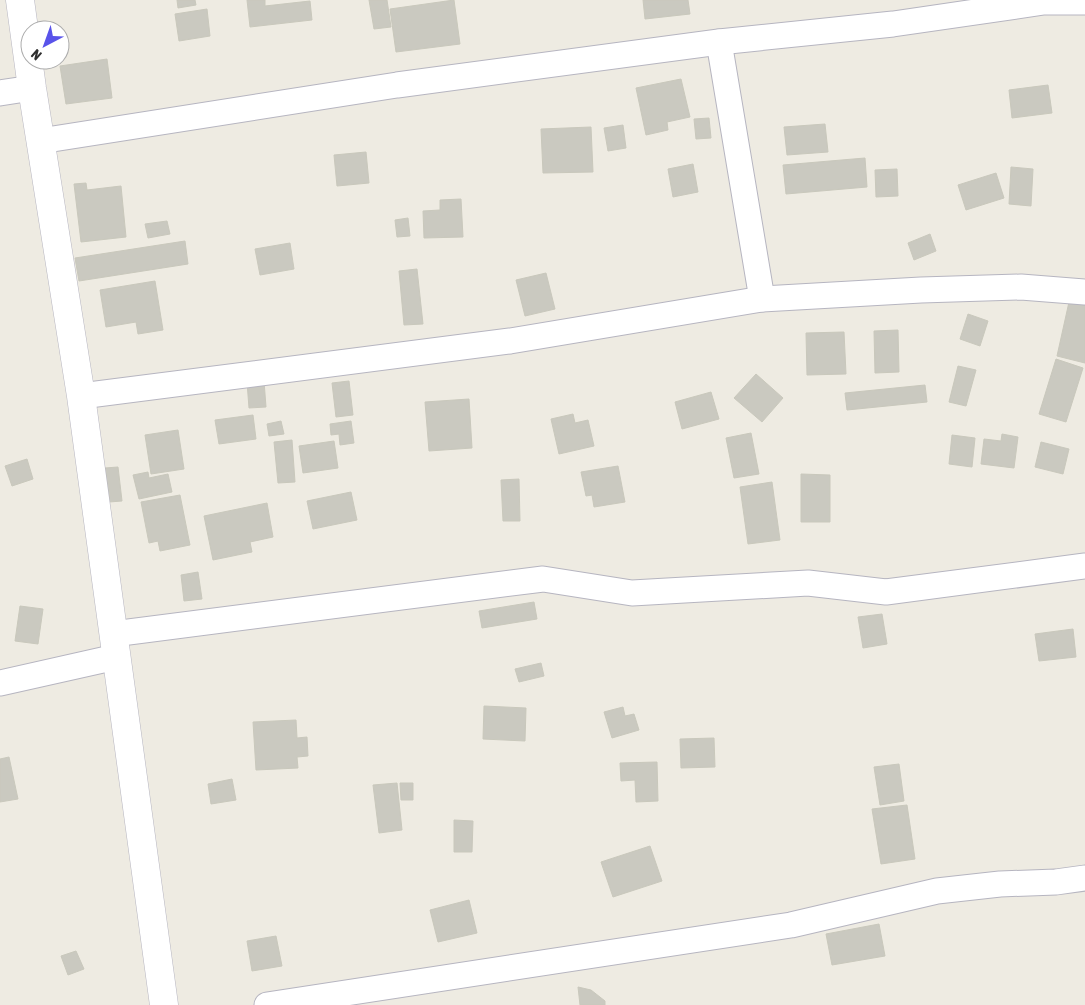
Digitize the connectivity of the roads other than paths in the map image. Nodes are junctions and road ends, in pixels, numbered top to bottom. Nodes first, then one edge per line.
1 (20, 0) edge
2 (1085, 2) edge
3 (719, 42) junction
4 (32, 88) junction
5 (0, 93) edge
6 (40, 141) junction
7 (1085, 292) edge
8 (762, 299) junction
9 (81, 396) junction
10 (1085, 566) edge
11 (114, 645) junction
12 (0, 683) edge
13 (1085, 878) edge
14 (164, 1005) edge
15 (267, 1005) edge

1 - 4 main road
2 - 3 street
3 - 6 street
3 - 8 street
4 - 5 street
4 - 6 main road
6 - 9 main road
7 - 8 street
8 - 9 street
9 - 11 main road
10 - 11 street
11 - 12 street
11 - 14 main road
13 - 15 street

